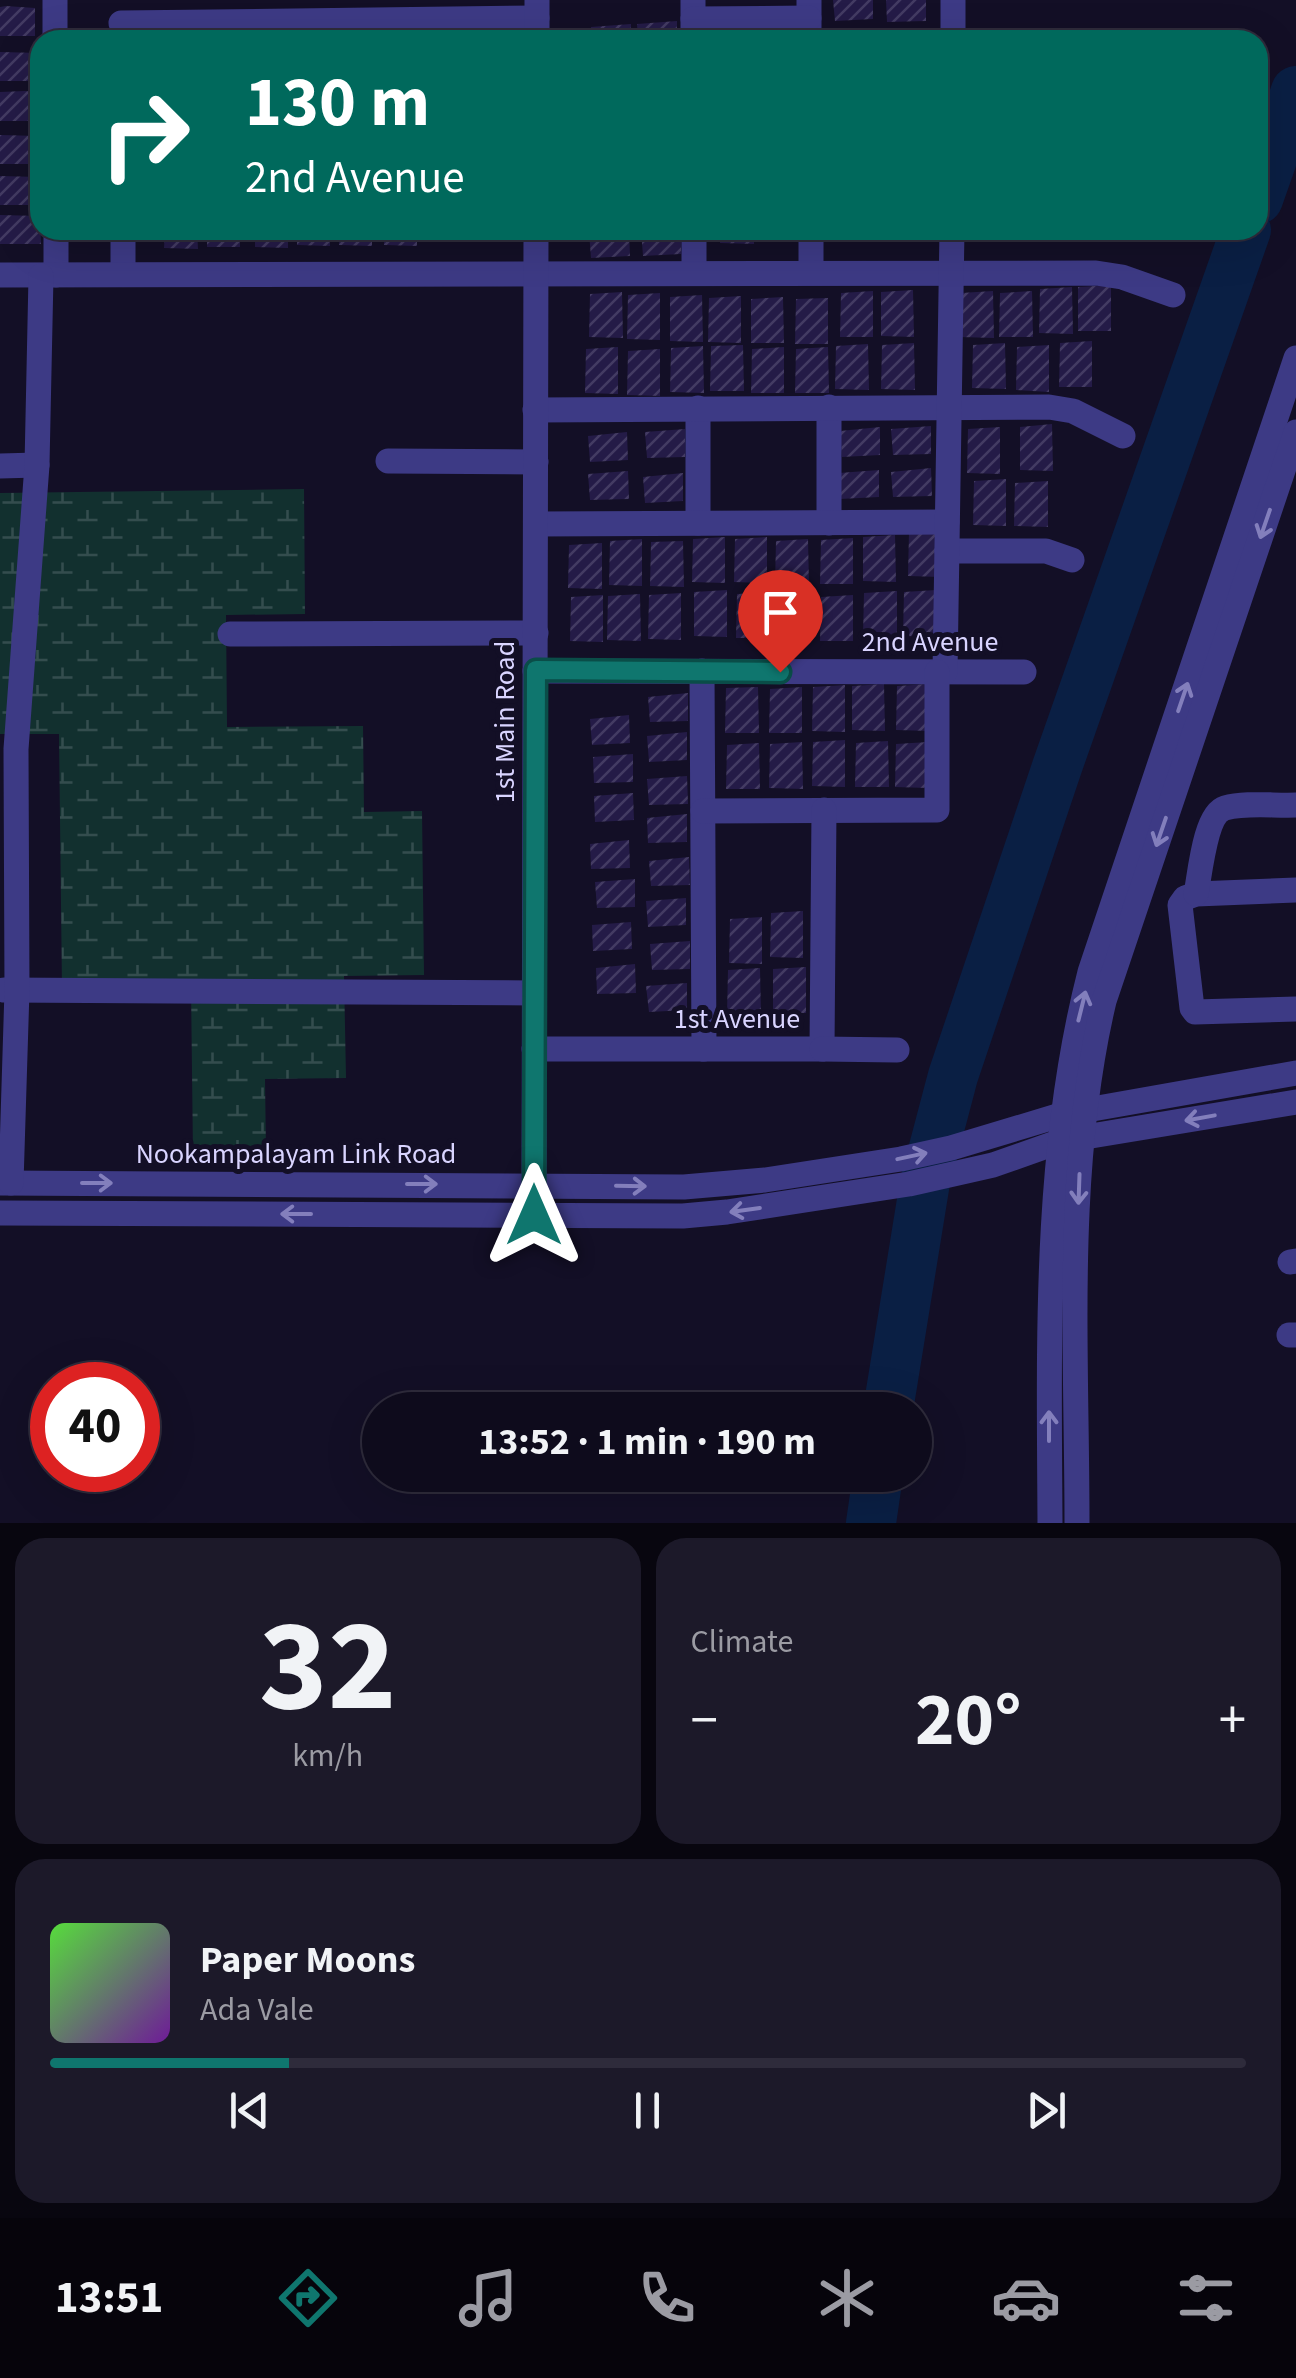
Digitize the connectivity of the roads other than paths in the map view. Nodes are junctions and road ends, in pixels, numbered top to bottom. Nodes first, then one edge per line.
1 (55, 0) edge
2 (953, 0) edge
3 (537, 19) edge
4 (809, 19) edge
5 (693, 20) edge
6 (121, 21) edge
7 (55, 30) edge
8 (244, 30) edge
9 (380, 30) edge
10 (953, 30) edge
11 (54, 240) edge
12 (123, 240) edge
13 (536, 240) edge
14 (694, 240) edge
15 (811, 240) edge
16 (952, 240) edge
17 (694, 272) junction
18 (811, 272) junction
19 (952, 272) junction
20 (536, 273) junction
21 (124, 274) junction
22 (0, 275) edge
23 (49, 275) junction
24 (1173, 295) dead end
25 (1296, 358) edge
26 (949, 406) junction
27 (829, 407) junction
28 (698, 408) junction
29 (536, 410) junction
30 (1296, 432) edge
31 (1124, 436) dead end
32 (388, 461) dead end
33 (536, 462) junction
34 (0, 466) edge
35 (37, 466) junction
36 (1289, 474) edge
37 (948, 522) junction
38 (698, 523) junction
39 (829, 523) junction
40 (536, 524) junction
41 (947, 552) junction
42 (1072, 560) dead end
43 (536, 633) junction
44 (230, 634) dead end
45 (536, 670) junction
46 (702, 671) junction
47 (941, 672) junction
48 (1024, 672) dead end
49 (1296, 805) edge
50 (824, 810) junction
51 (703, 811) junction
52 (1296, 890) edge
53 (1196, 894) junction
54 (8, 990) edge
55 (534, 993) junction
56 (1296, 1009) edge
57 (534, 1048) junction
58 (704, 1049) junction
59 (822, 1049) junction
60 (897, 1050) dead end
61 (1296, 1073) edge
62 (1296, 1102) edge
63 (1074, 1113) junction
64 (1071, 1140) junction
65 (6, 1183) edge
66 (534, 1185) junction
67 (0, 1213) edge
68 (534, 1215) junction
69 (1050, 1523) edge
70 (1078, 1523) edge

1 - 7 street
2 - 10 street
3 - 9 street
4 - 5 street
6 - 8 street
11 - 23 street
12 - 21 street
13 - 20 street, 1st Main Road
14 - 17 street
15 - 18 street
16 - 19 street
17 - 18 street
17 - 20 street
18 - 19 street
19 - 24 street
19 - 26 street
20 - 21 street
20 - 29 street, 1st Main Road
21 - 23 street
22 - 23 street
23 - 35 street
63 -> 25 street
26 - 27 street
26 - 31 street
26 - 37 street
27 - 28 street
27 - 39 street
28 - 29 street
28 - 38 street
29 - 33 street, 1st Main Road
30 - 36 street
32 - 33 street
33 - 40 street, 1st Main Road
34 - 35 street
35 - 54 street
36 -> 63 street
37 - 39 street
37 - 41 street
38 - 39 street
38 - 40 street
40 - 43 street, 1st Main Road
41 - 42 street
41 - 47 street
43 - 44 street
43 - 45 street, 1st Main Road
45 - 46 street, 2nd Avenue
45 - 55 street, 1st Main Road
46 - 47 street, 2nd Avenue
46 - 51 street
47 - 48 street, 2nd Avenue
47 - 50 street
49 - 53 street
50 - 51 street
50 - 59 street, 1st Avenue
51 - 58 street
52 - 53 street
53 - 56 street
54 - 55 street
54 - 65 street
55 - 57 street, 1st Main Road
57 - 58 street, 1st Avenue
57 - 66 street, 1st Main Road
58 - 59 street, 1st Avenue
59 - 60 street
61 - 63 street, Nookampalayam Link Road
62 -> 64 street
63 - 64 street
66 -> 63 street, Nookampalayam Link Road
64 -> 68 street
69 -> 64 street
64 -> 70 street
65 -> 66 street, Nookampalayam Link Road
66 - 68 street, 1st Main Road
68 -> 67 street

